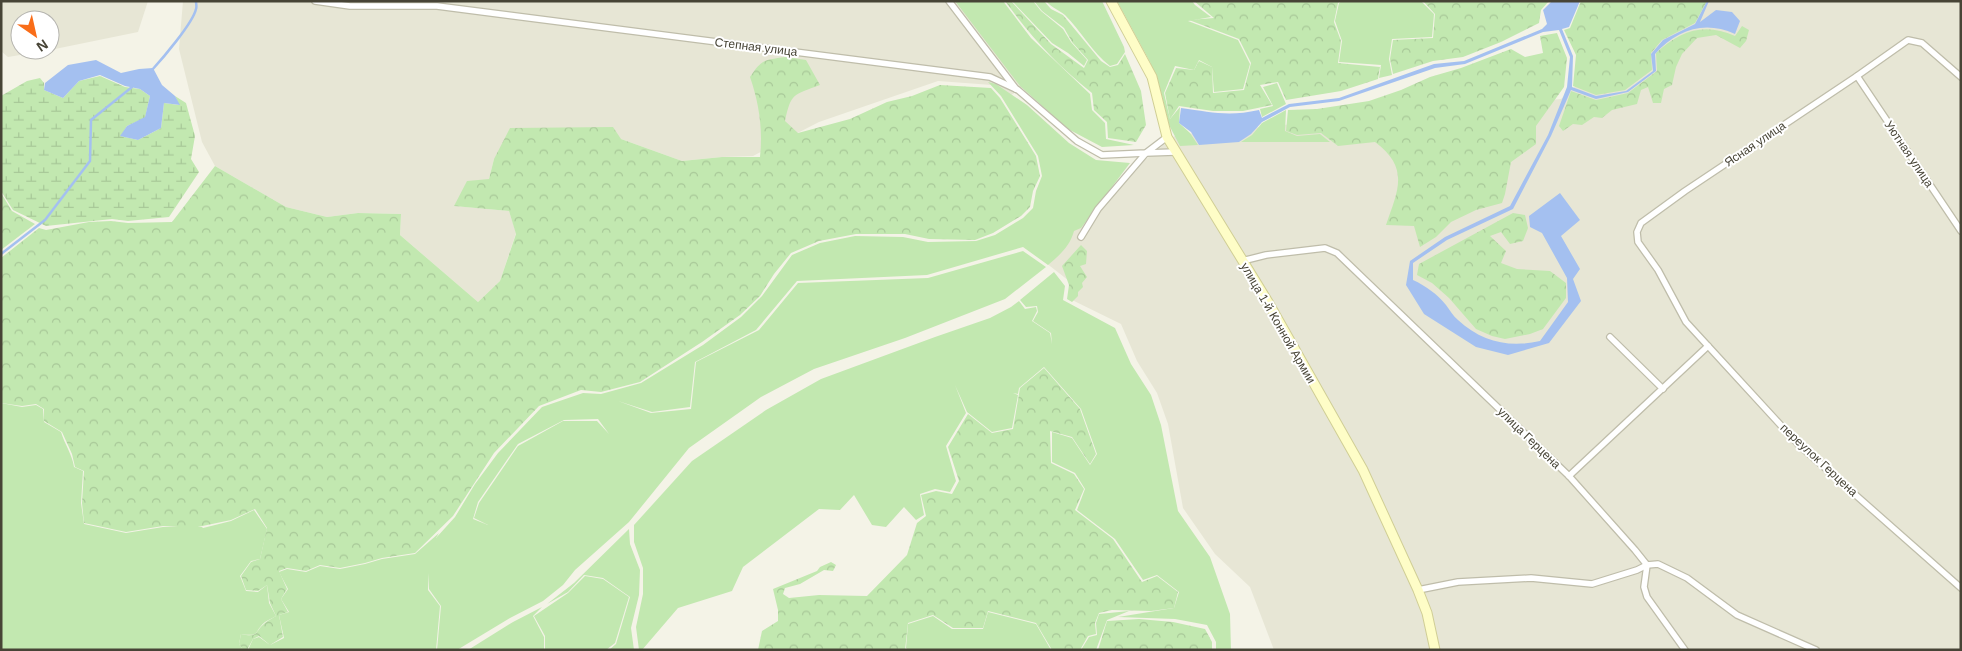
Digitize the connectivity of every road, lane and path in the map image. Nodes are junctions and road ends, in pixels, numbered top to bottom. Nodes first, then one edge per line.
1 (315, 1) edge
2 (949, 1) edge
3 (1111, 1) edge
4 (1857, 76) junction
5 (1961, 77) edge
6 (1018, 90) junction
7 (1167, 137) junction
8 (1175, 152) junction
9 (1146, 153) junction
10 (1961, 231) edge
11 (1081, 237) dead end
12 (1242, 261) junction
13 (1686, 322) joint
14 (1610, 337) dead end
15 (1708, 346) junction
16 (1663, 389) junction
17 (1569, 476) junction
18 (1647, 565) junction
19 (1961, 588) edge
20 (1418, 590) junction
21 (1435, 650) edge
22 (1686, 650) edge
23 (1816, 650) edge

1 - 6 street, Степная улица
2 - 6 street
3 - 7 main road, улица 1-й Конной Армии
4 - 5 street, Ясная улица
4 - 10 street, Уютная улица
4 - 13 street, Ясная улица
6 - 9 street, Степная улица
7 - 8 main road, улица 1-й Конной Армии
7 - 9 street
8 - 9 street, Степная улица
8 - 12 main road, улица 1-й Конной Армии
9 - 11 street
12 - 17 street, улица Герцена
12 - 20 main road, улица 1-й Конной Армии
13 - 15 street, переулок Герцена
14 - 16 street
15 - 16 street
15 - 19 street, переулок Герцена
16 - 17 street
17 - 18 street, улица Герцена
18 - 20 street
18 - 22 street
18 - 23 street
20 - 21 main road, улица 1-й Конной Армии

